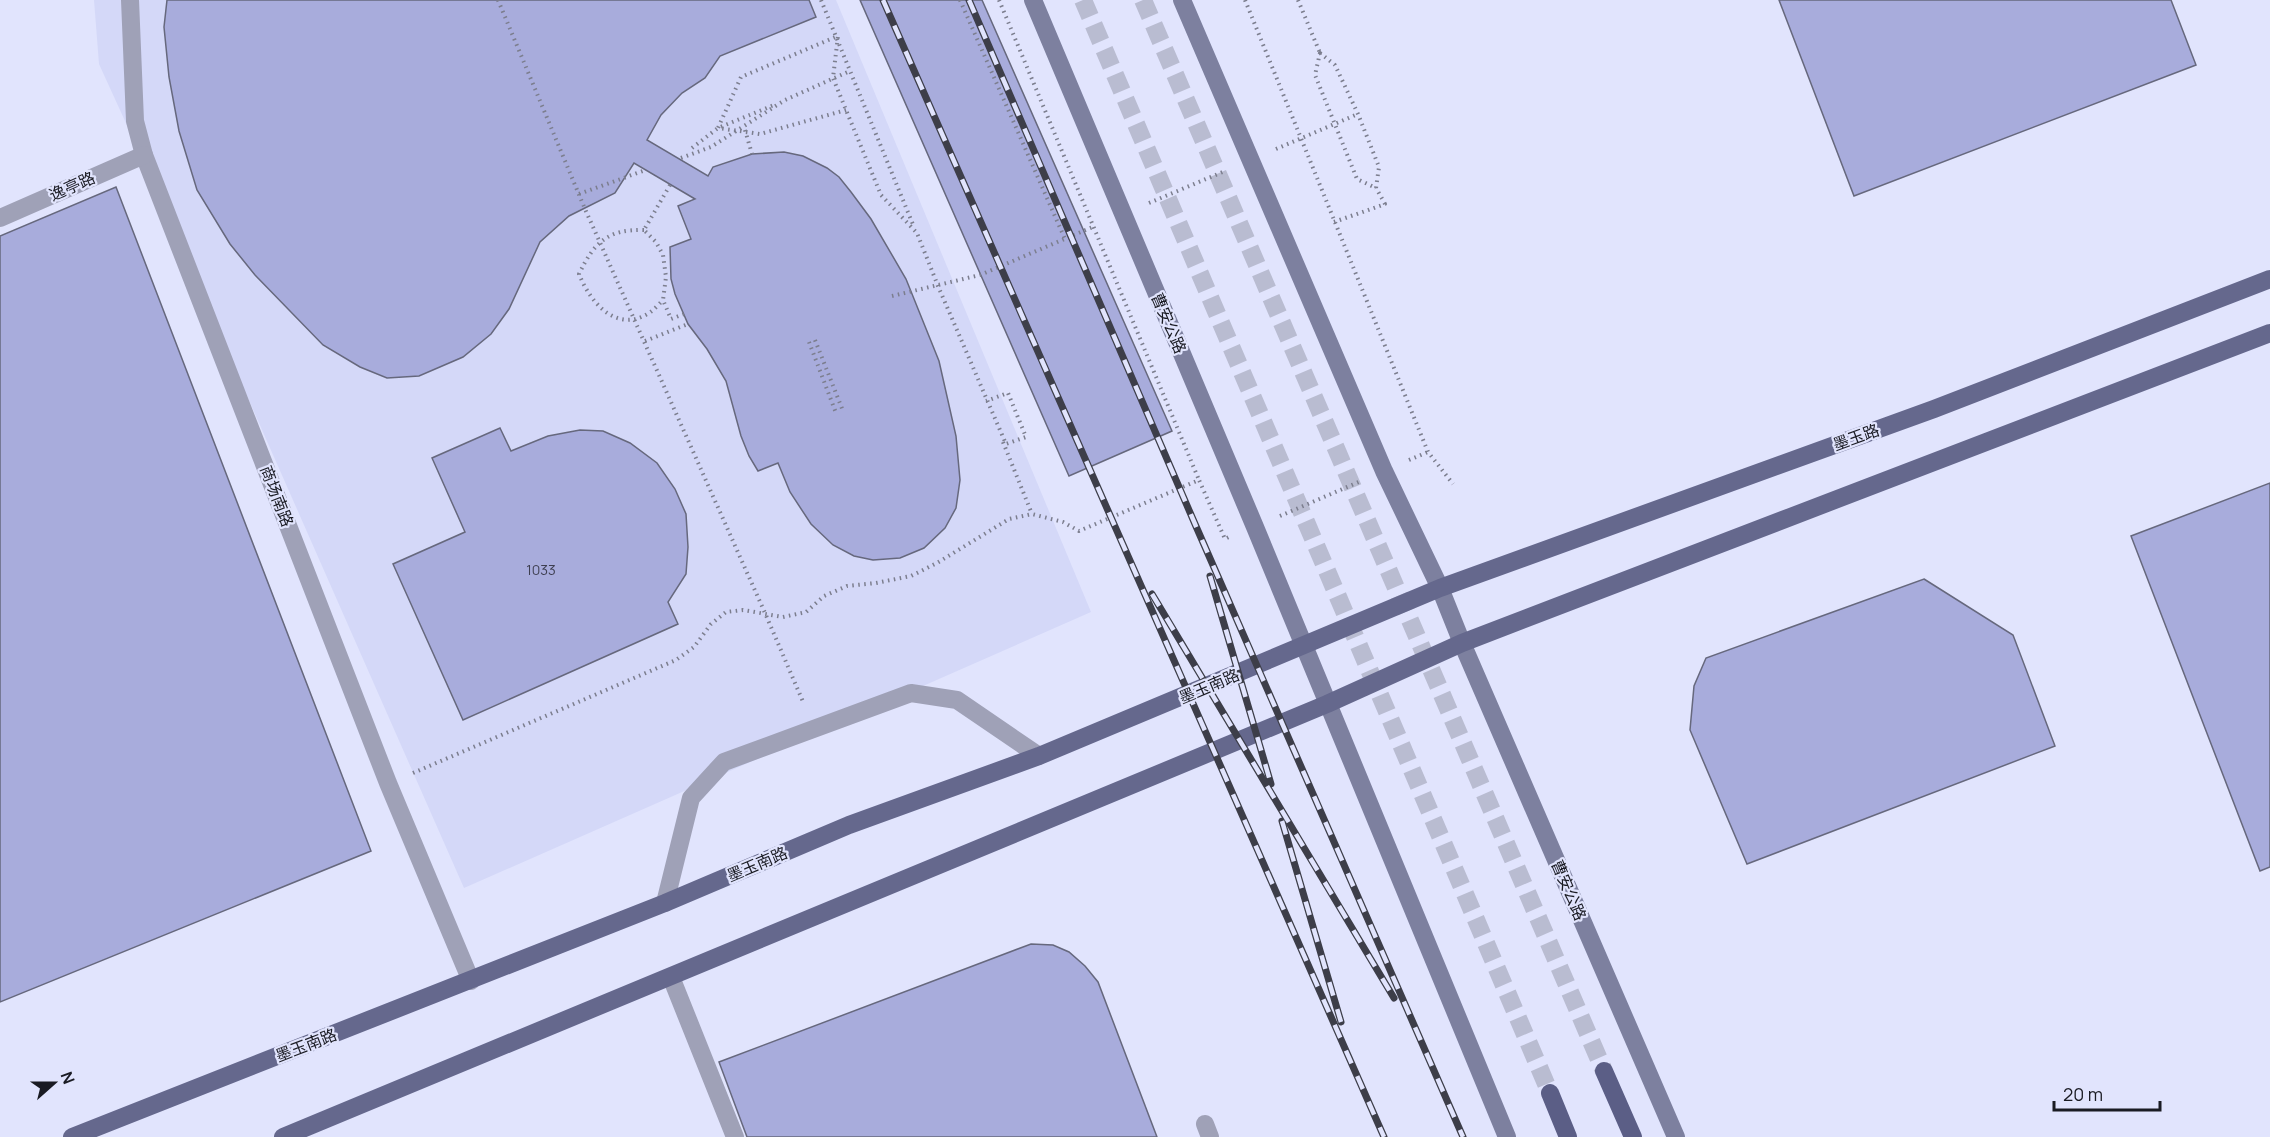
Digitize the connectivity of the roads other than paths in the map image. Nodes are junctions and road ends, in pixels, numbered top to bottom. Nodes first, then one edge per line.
1 (130, 0) edge
2 (1033, 0) edge
3 (1182, 0) edge
4 (144, 154) junction
5 (0, 218) edge
6 (2270, 279) edge
7 (2270, 333) edge
8 (1440, 588) junction
9 (1462, 643) junction
10 (1304, 646) junction
11 (1327, 704) junction
12 (1039, 756) junction
13 (665, 903) junction
14 (671, 977) junction
15 (471, 981) junction
16 (1604, 1071) tunnel mouth
17 (1550, 1093) tunnel mouth
18 (72, 1137) edge
19 (283, 1137) edge
20 (735, 1137) edge
21 (1508, 1137) edge
22 (1568, 1137) edge
23 (1633, 1137) edge
24 (1676, 1137) edge

1 - 4 street, 商场南路
2 - 10 main road, 曹安公路
3 - 8 main road, 曹安公路
4 - 5 street, 逸亭路
4 - 15 street, 商场南路
6 - 8 main road, 墨玉路
7 - 9 main road
8 - 9 main road, 曹安公路
8 - 10 main road, 墨玉南路
9 - 11 main road
9 - 24 main road, 曹安公路
10 - 11 main road, 曹安公路
10 - 12 main road, 墨玉南路
11 - 14 main road
11 - 21 main road
12 - 13 main road, 墨玉南路
12 - 13 street
13 - 15 main road, 墨玉南路
14 - 19 main road
14 - 20 street
15 - 18 main road, 墨玉南路
16 - 23 highway
17 - 22 highway

